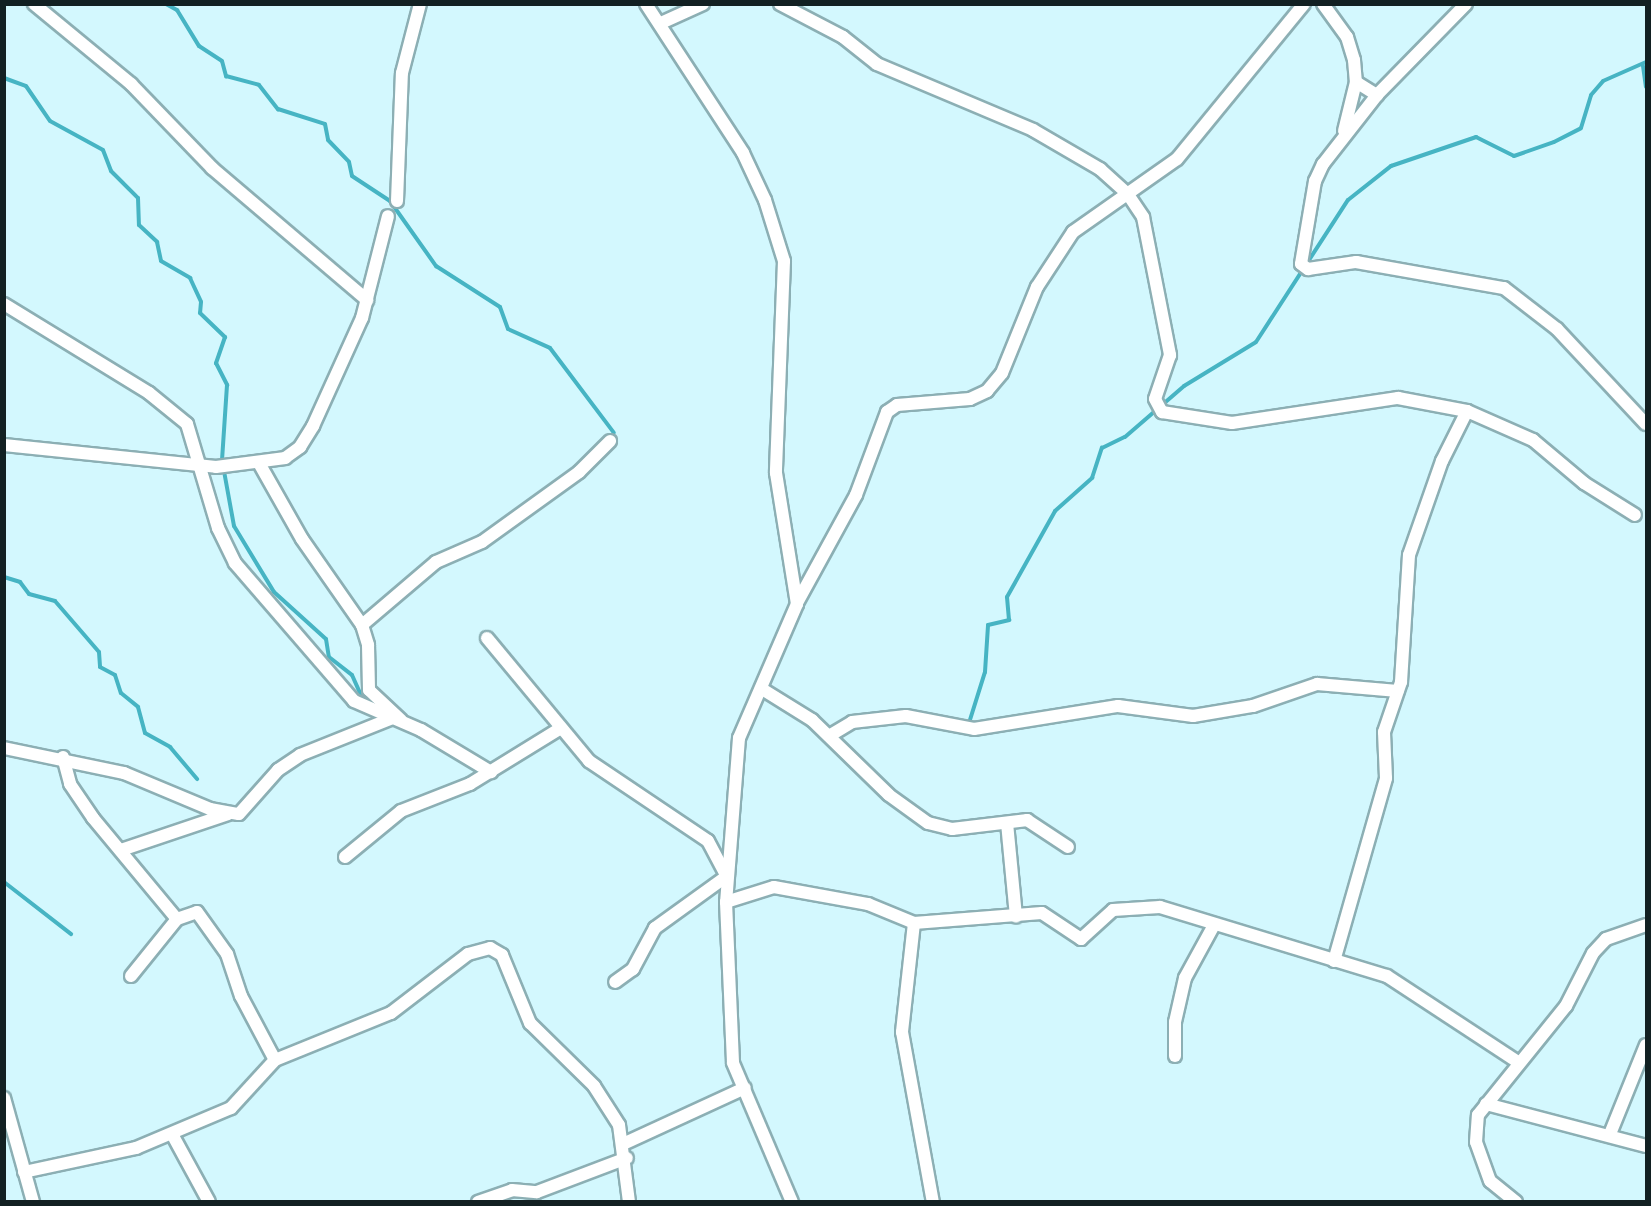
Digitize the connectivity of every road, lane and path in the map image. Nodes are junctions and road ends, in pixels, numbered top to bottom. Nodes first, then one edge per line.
1 (34, 4) edge
2 (420, 4) edge
3 (646, 4) edge
4 (702, 4) edge
5 (780, 4) edge
6 (1304, 4) edge
7 (1323, 4) edge
8 (1466, 4) edge
9 (661, 23) junction
10 (1356, 82) junction
11 (1377, 95) junction
12 (1343, 134) junction
13 (1127, 194) junction
14 (397, 201) dead end
15 (388, 216) dead end
16 (367, 300) junction
17 (4, 304) edge
18 (1467, 411) junction
19 (1647, 424) edge
20 (610, 441) dead end
21 (4, 445) edge
22 (260, 463) junction
23 (202, 465) junction
24 (1635, 515) dead end
25 (797, 604) junction
26 (362, 625) junction
27 (487, 638) dead end
28 (762, 689) junction
29 (1398, 691) junction
30 (398, 718) junction
31 (561, 728) junction
32 (829, 736) junction
33 (4, 748) edge
34 (63, 757) junction
35 (490, 772) junction
36 (228, 814) junction
37 (1007, 823) junction
38 (1068, 847) dead end
39 (121, 850) junction
40 (345, 857) dead end
41 (727, 876) junction
42 (726, 902) junction
43 (1016, 917) junction
44 (177, 919) junction
45 (914, 923) junction
46 (1214, 925) junction
47 (1647, 925) edge
48 (1334, 961) junction
49 (132, 976) dead end
50 (615, 982) dead end
51 (1647, 1045) edge
52 (1175, 1056) dead end
53 (275, 1060) junction
54 (1518, 1062) junction
55 (746, 1088) junction
56 (4, 1098) edge
57 (1486, 1104) junction
58 (172, 1134) junction
59 (1610, 1134) junction
60 (623, 1144) junction
61 (1647, 1146) edge
62 (627, 1158) junction
63 (24, 1172) junction
64 (33, 1202) edge
65 (209, 1202) edge
66 (478, 1202) edge
67 (629, 1202) edge
68 (792, 1202) edge
69 (933, 1202) edge
70 (1516, 1202) edge

1 - 16 street
2 - 14 street
3 - 9 street
4 - 9 street
5 - 13 street
6 - 13 street
7 - 10 street
8 - 11 street
9 - 25 street
10 - 11 street
10 - 12 street
11 - 12 street
12 - 19 street
13 - 18 street
13 - 25 street
15 - 16 street
16 - 22 street
17 - 23 street
18 - 24 street
18 - 29 street
20 - 26 street
21 - 23 street
22 - 23 street
22 - 26 street
23 - 30 street
25 - 28 street
26 - 30 street
27 - 31 street
28 - 32 street
28 - 41 street
29 - 32 street
29 - 48 street
30 - 35 street
30 - 36 street
31 - 35 street
31 - 41 street
32 - 37 street
33 - 34 street
34 - 36 street
34 - 39 street
35 - 40 street
36 - 39 street
37 - 38 street
37 - 43 street
39 - 44 street
41 - 42 street
41 - 50 street
42 - 45 street
42 - 55 street
43 - 45 street
43 - 46 street
44 - 49 street
44 - 53 street
45 - 69 street
46 - 48 street
46 - 52 street
47 - 54 street
48 - 54 street
51 - 59 street
53 - 58 street
53 - 60 street
54 - 57 street
55 - 60 street
55 - 68 street
56 - 63 street
57 - 59 street
57 - 70 street
58 - 63 street
58 - 65 street
59 - 61 street
60 - 62 street
62 - 66 street
62 - 67 street
63 - 64 street

